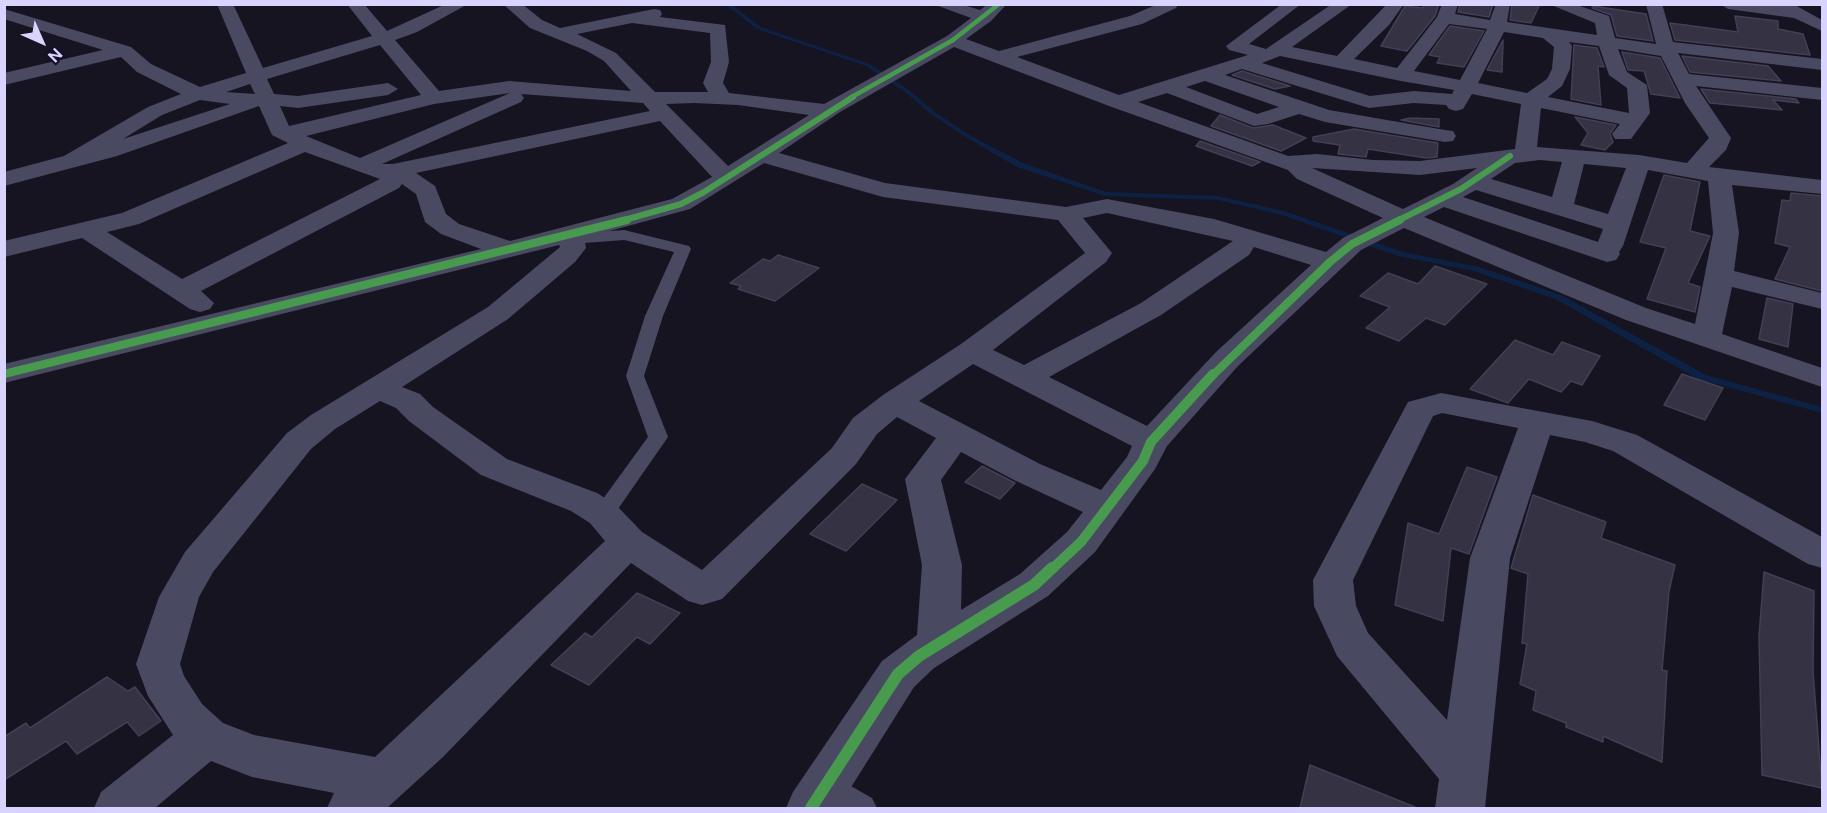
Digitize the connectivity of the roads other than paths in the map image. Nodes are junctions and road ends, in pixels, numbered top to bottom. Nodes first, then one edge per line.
1 (225, 4) edge
2 (355, 4) edge
3 (460, 4) edge
4 (511, 4) edge
5 (941, 4) edge
6 (999, 4) edge
7 (1293, 4) edge
8 (1344, 4) edge
9 (1396, 4) edge
10 (1557, 4) edge
11 (1654, 4) edge
12 (1715, 4) edge
13 (1728, 4) edge
14 (1780, 4) edge
15 (1168, 5) edge
16 (27, 6) dead end
17 (681, 6) dead end
18 (1188, 6) dead end
19 (1497, 6) edge
20 (1822, 8) edge
21 (1796, 9) edge
22 (1448, 11) edge
23 (4, 12) edge
24 (634, 12) edge
25 (985, 17) junction
26 (536, 24) junction
27 (1496, 26) junction
28 (1822, 26) edge
29 (559, 33) junction
30 (1550, 35) junction
31 (383, 38) junction
32 (953, 39) junction
33 (1607, 42) junction
34 (1666, 48) junction
35 (125, 51) junction
36 (1274, 52) junction
37 (1733, 54) junction
38 (997, 57) junction
39 (1776, 58) junction
40 (1341, 62) junction
41 (1242, 63) junction
42 (1822, 64) edge
43 (257, 75) junction
44 (1207, 75) junction
45 (1401, 75) junction
46 (4, 79) edge
47 (1682, 79) junction
48 (1167, 86) junction
49 (537, 88) junction
50 (429, 93) junction
51 (1461, 93) junction
52 (198, 94) junction
53 (1819, 96) edge
54 (722, 98) junction
55 (1532, 99) junction
56 (1116, 102) junction
57 (1695, 103) junction
58 (1718, 105) dead end
59 (657, 106) junction
60 (1298, 107) junction
61 (827, 111) junction
62 (1634, 120) junction
63 (283, 124) junction
64 (1376, 125) junction
65 (1445, 136) junction
66 (762, 155) junction
67 (1518, 155) junction
68 (1575, 156) junction
69 (1602, 158) junction
70 (74, 160) junction
71 (1639, 162) junction
72 (1295, 164) junction
73 (359, 165) junction
74 (1441, 166) junction
75 (1374, 167) junction
76 (393, 171) junction
77 (1693, 171) junction
78 (1719, 176) junction
79 (726, 178) junction
80 (4, 179) edge
81 (1473, 181) junction
82 (1822, 187) edge
83 (1442, 198) junction
84 (1561, 208) junction
85 (1066, 214) junction
86 (1403, 218) junction
87 (1617, 225) junction
88 (88, 231) junction
89 (1248, 237) junction
90 (565, 246) junction
91 (1351, 247) junction
92 (4, 249) edge
93 (506, 249) junction
94 (1607, 254) junction
95 (1720, 276) junction
96 (181, 291) junction
97 (1592, 295) junction
98 (1822, 301) edge
99 (227, 320) junction
100 (1706, 339) junction
101 (972, 351) junction
102 (4, 374) edge
103 (1024, 378) junction
104 (1822, 378) edge
105 (378, 388) junction
106 (895, 402) junction
107 (1537, 422) junction
108 (957, 434) junction
109 (1151, 441) junction
110 (1105, 507) junction
111 (615, 528) junction
112 (1822, 554) edge
113 (938, 644) junction
114 (206, 737) junction
115 (1461, 790) edge
116 (367, 794) edge
117 (833, 801) edge
118 (119, 808) edge

1 - 43 street
2 - 31 street
3 - 31 street
4 - 26 street
5 - 25 street
6 - 25 street
7 - 36 street
8 - 36 street
9 - 40 street
10 - 33 street
11 - 34 street
12 - 37 street
13 - 21 street
14 - 21 street
15 - 18 street
15 - 38 street
16 - 23 street
17 - 24 street
19 - 27 street
20 - 21 street
21 - 28 street
22 - 27 street
22 - 45 street
23 - 35 street
24 - 26 street
24 - 29 street
24 - 54 street
25 - 32 street
26 - 29 street
27 - 30 street
27 - 51 street
29 - 59 street
30 - 33 street
30 - 55 street
31 - 43 street
31 - 50 street
32 - 38 street
32 - 61 street
33 - 34 street
33 - 62 street
34 - 37 street
34 - 47 street
35 - 46 street
35 - 52 street
36 - 40 street
36 - 41 street
37 - 39 street
38 - 56 street
39 - 42 street
39 - 53 street
40 - 45 street
41 - 44 street
41 - 51 street
43 - 52 street
43 - 63 street
44 - 48 street
44 - 60 street
45 - 51 street
47 - 53 street
47 - 57 street
48 - 56 street
48 - 60 street
49 - 50 street
49 - 59 street
49 - 73 street
50 - 63 street
50 - 63 street
51 - 55 street
51 - 65 street
52 - 63 street
52 - 70 street
54 - 59 street
54 - 61 street
55 - 62 street
55 - 67 street
56 - 72 street
57 - 58 street
57 - 77 street
59 - 76 street
59 - 79 street
60 - 64 street
61 - 66 street
62 - 69 street
63 - 70 street
63 - 73 street
63 - 88 street
64 - 65 street
64 - 75 street
65 - 74 street
66 - 79 street
66 - 85 street
67 - 68 street
67 - 74 street
67 - 81 street
68 - 69 street
68 - 84 street
69 - 71 street
70 - 80 street
71 - 77 street
71 - 87 street
72 - 75 street
72 - 86 street
73 - 76 street
74 - 75 street
76 - 93 street
76 - 96 street
77 - 78 street
78 - 82 street
78 - 95 street
79 - 90 street
81 - 83 street
81 - 84 street
83 - 86 street
83 - 94 street
84 - 87 street
85 - 89 street
85 - 101 street
86 - 91 street
86 - 97 street
87 - 94 street
88 - 92 street
88 - 96 street
89 - 91 street
89 - 103 street
90 - 93 street
90 - 93 street
90 - 105 street
90 - 111 lane
91 - 109 street
93 - 99 street
94 - 97 street
95 - 98 street
95 - 100 street
96 - 99 street
97 - 100 street
99 - 102 street
100 - 104 street
101 - 103 street
101 - 106 street
103 - 109 street
105 - 111 street
105 - 114 street
106 - 108 street
106 - 111 street
107 - 112 street
107 - 115 street
107 - 115 street
108 - 110 street
108 - 113 street
109 - 110 street
110 - 113 street
111 - 116 street
113 - 117 street
114 - 116 street
114 - 118 street

